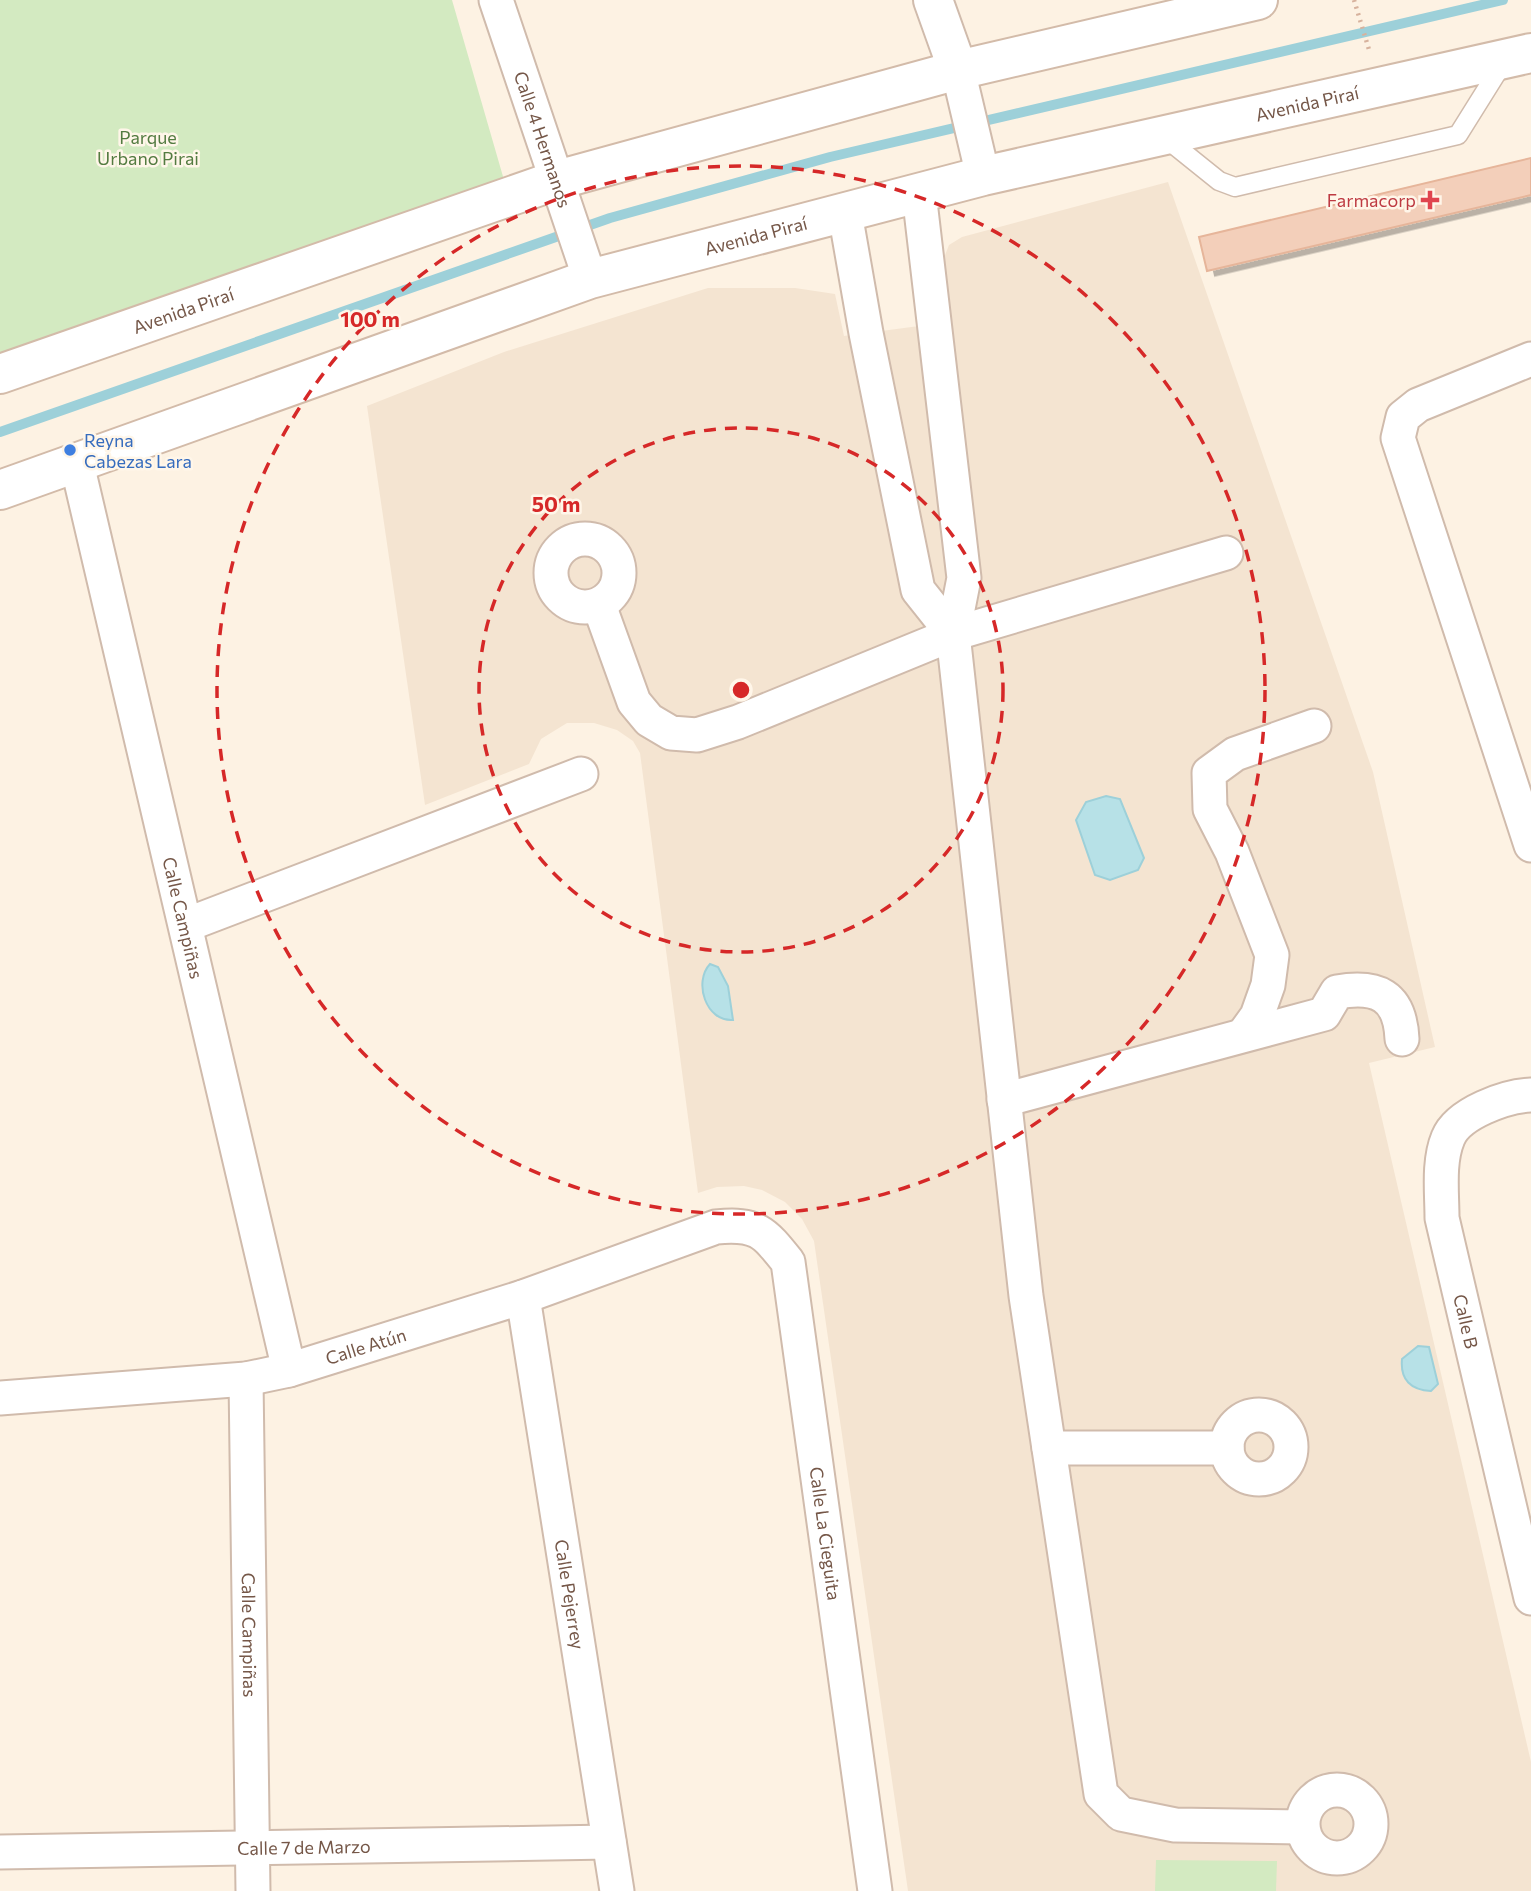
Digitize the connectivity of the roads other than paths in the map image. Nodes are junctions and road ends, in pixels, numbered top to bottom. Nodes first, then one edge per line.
1 (496, 0) edge
2 (933, 0) edge
3 (1258, 0) edge
4 (1518, 56) edge
5 (961, 82) junction
6 (1163, 136) junction
7 (981, 166) junction
8 (561, 193) junction
9 (919, 193) junction
10 (845, 213) junction
11 (587, 270) junction
12 (1531, 359) edge
13 (0, 374) edge
14 (77, 464) junction
15 (0, 490) edge
16 (1226, 553) dead end
17 (599, 605) dead end
18 (953, 634) junction
19 (1314, 726) dead end
20 (581, 774) dead end
21 (1531, 845) edge
22 (186, 925) junction
23 (1244, 1034) junction
24 (1402, 1039) dead end
25 (1531, 1095) edge
26 (1004, 1100) junction
27 (716, 1227) joint
28 (523, 1297) junction
29 (289, 1370) junction
30 (246, 1379) junction
31 (0, 1398) edge
32 (1049, 1448) junction
33 (1227, 1448) dead end
34 (1531, 1598) edge
35 (1302, 1827) dead end
36 (609, 1842) junction
37 (252, 1848) junction
38 (0, 1852) edge
39 (253, 1891) edge
40 (617, 1891) edge
41 (875, 1891) edge

1 - 8 street, Calle 4 Hermanos
2 - 5 main road
3 - 5 main road, Avenida Piraí
4 - 6 main road, Avenida Piraí
4 - 6 lane
5 - 7 street
5 - 8 main road, Avenida Piraí
6 - 7 main road, Avenida Piraí
7 - 9 main road, Avenida Piraí
8 - 11 street, Calle 4 Hermanos
8 - 13 main road, Avenida Piraí
9 - 10 main road, Avenida Piraí
9 - 18 street
10 - 11 main road, Avenida Piraí
10 - 18 street
11 - 14 main road, Avenida Piraí
12 - 21 street
14 - 15 main road, Avenida Piraí
14 - 22 street, Calle Campiñas
16 - 18 street
17 - 18 street
18 - 26 street
19 - 23 street
20 - 22 street
22 - 29 street, Calle Campiñas
23 - 24 street
23 - 26 street
25 - 34 street, Calle B
26 - 32 street
27 - 28 street, Calle Atún
27 - 41 street, Calle La Cieguita
28 - 29 street, Calle Atún
28 - 36 street, Calle Pejerrey
29 - 30 street, Calle Atún
30 - 31 street, Calle Atún
30 - 37 street, Calle Campiñas
32 - 33 street
32 - 35 street
36 - 37 street, Calle 7 de Marzo
36 - 40 street, Calle Pejerrey
37 - 38 street, Calle 7 de Marzo
37 - 39 street, Calle Campiñas

